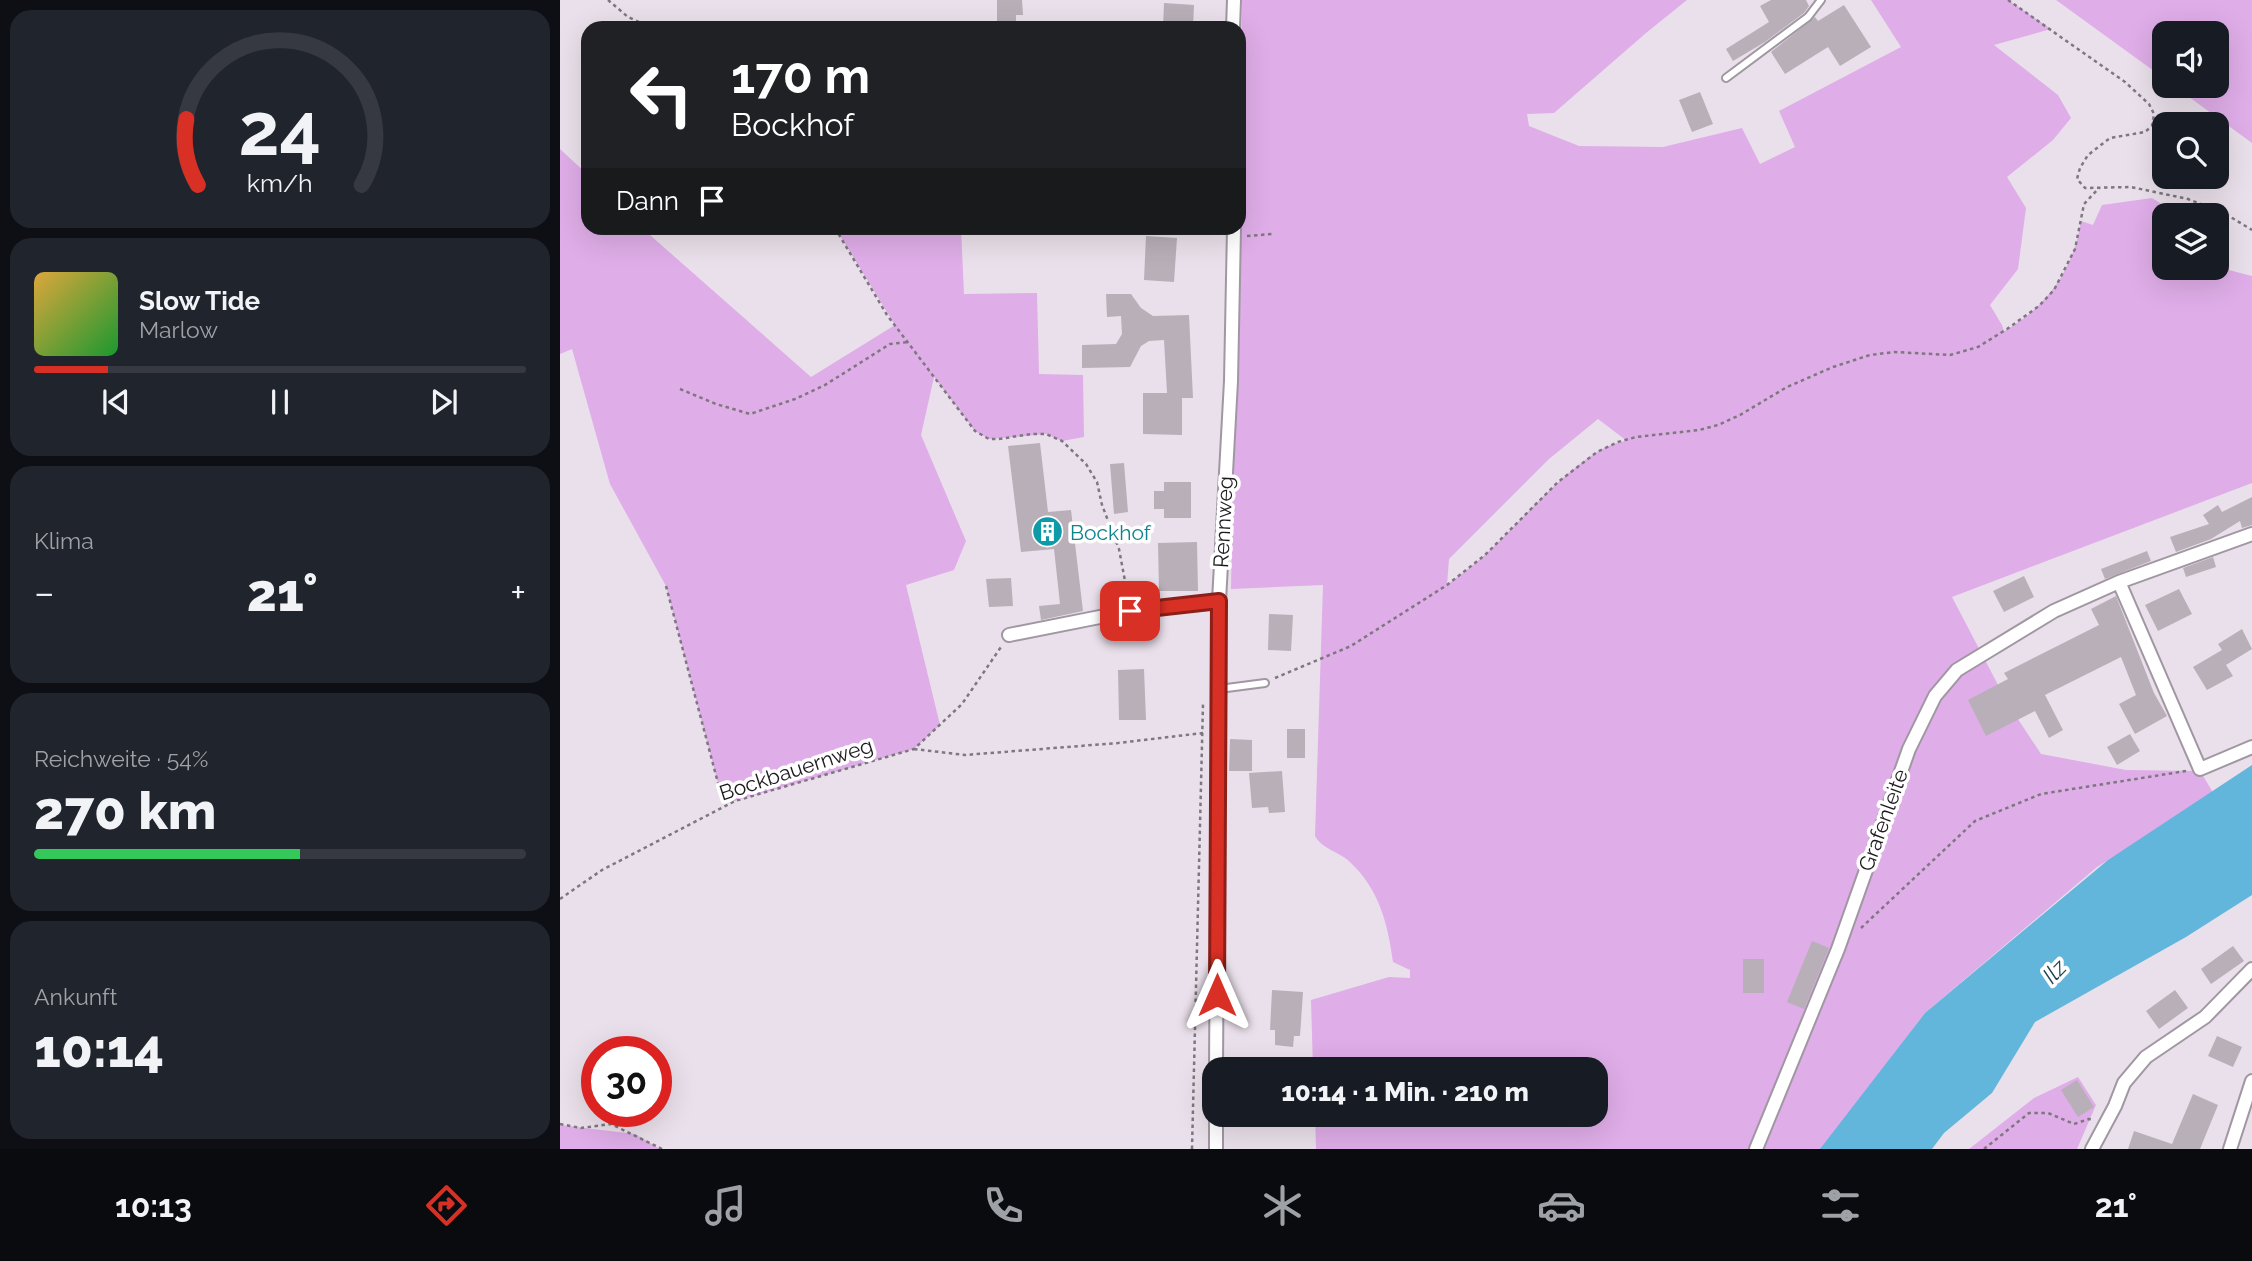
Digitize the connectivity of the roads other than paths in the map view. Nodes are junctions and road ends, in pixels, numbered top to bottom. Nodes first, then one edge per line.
1 (1234, 0) edge
2 (1821, 0) edge
3 (1233, 21) edge
4 (1726, 78) dead end
5 (1234, 235) edge
6 (2252, 534) edge
7 (2119, 582) junction
8 (1219, 601) junction
9 (1009, 635) road end
10 (1265, 683) road end
11 (1219, 689) junction
12 (2252, 747) edge
13 (2252, 969) edge
14 (1216, 1057) edge
15 (2252, 1081) edge
16 (1216, 1127) edge
17 (1216, 1149) edge
18 (1756, 1149) edge
19 (2092, 1149) edge
20 (2230, 1149) edge

1 - 3 street
2 - 4 lane
5 - 8 street, Rennweg
6 - 7 street, Grafenleite
7 - 12 street
7 - 18 street, Grafenleite
8 - 9 street
8 - 11 street, Rennweg
10 - 11 lane
11 - 14 street, Rennweg
13 - 19 street
15 - 20 street
16 - 17 street

